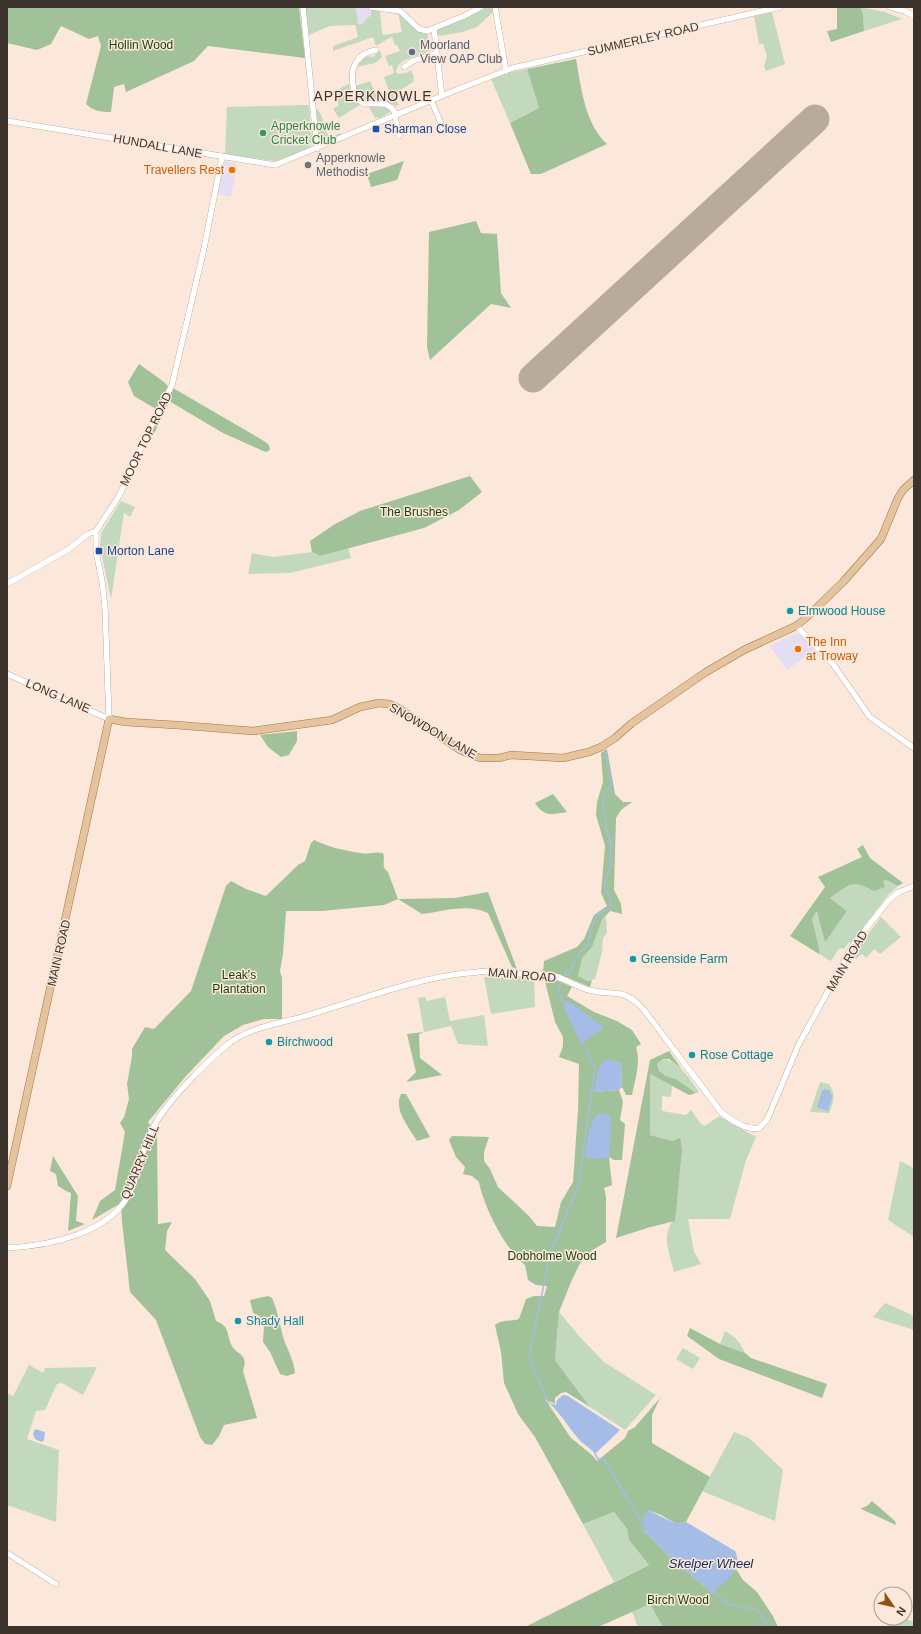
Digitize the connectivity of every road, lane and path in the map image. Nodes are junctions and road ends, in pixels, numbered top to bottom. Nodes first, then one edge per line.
1 (303, 7) edge
2 (372, 7) edge
3 (481, 7) edge
4 (495, 7) edge
5 (780, 7) edge
6 (890, 7) edge
7 (914, 16) edge
8 (434, 29) junction
9 (373, 52) dead end
10 (437, 53) junction
11 (404, 67) dead end
12 (506, 71) junction
13 (442, 96) junction
14 (431, 100) junction
15 (395, 116) junction
16 (7, 120) edge
17 (443, 128) dead end
18 (399, 136) dead end
19 (317, 149) junction
20 (222, 157) junction
21 (914, 480) edge
22 (96, 531) junction
23 (7, 584) edge
24 (796, 626) junction
25 (7, 674) edge
26 (109, 719) junction
27 (914, 748) edge
28 (914, 886) edge
29 (248, 1032) joint
30 (7, 1186) edge
31 (7, 1248) edge
32 (7, 1553) edge
33 (56, 1584) dead end

1 - 19 street
2 - 8 street
3 - 8 street
4 - 12 street
5 - 12 street, SUMMERLEY ROAD
6 - 7 street
8 - 10 street
9 - 15 street
10 - 11 street
10 - 13 street
12 - 13 street, HUNDALL LANE
13 - 14 street, HUNDALL LANE
14 - 15 street, HUNDALL LANE
14 - 17 street
15 - 18 street
15 - 19 street, HUNDALL LANE
16 - 20 street, HUNDALL LANE
19 - 20 street, HUNDALL LANE
20 - 22 street, MOOR TOP ROAD
21 - 24 main road, SNOWDON LANE
22 - 23 street
22 - 26 street
24 - 26 main road, SNOWDON LANE
24 - 27 street
25 - 26 street, LONG LANE
26 - 30 main road, MAIN ROAD
28 - 29 street, MAIN ROAD
29 - 31 street, QUARRY HILL
32 - 33 street

